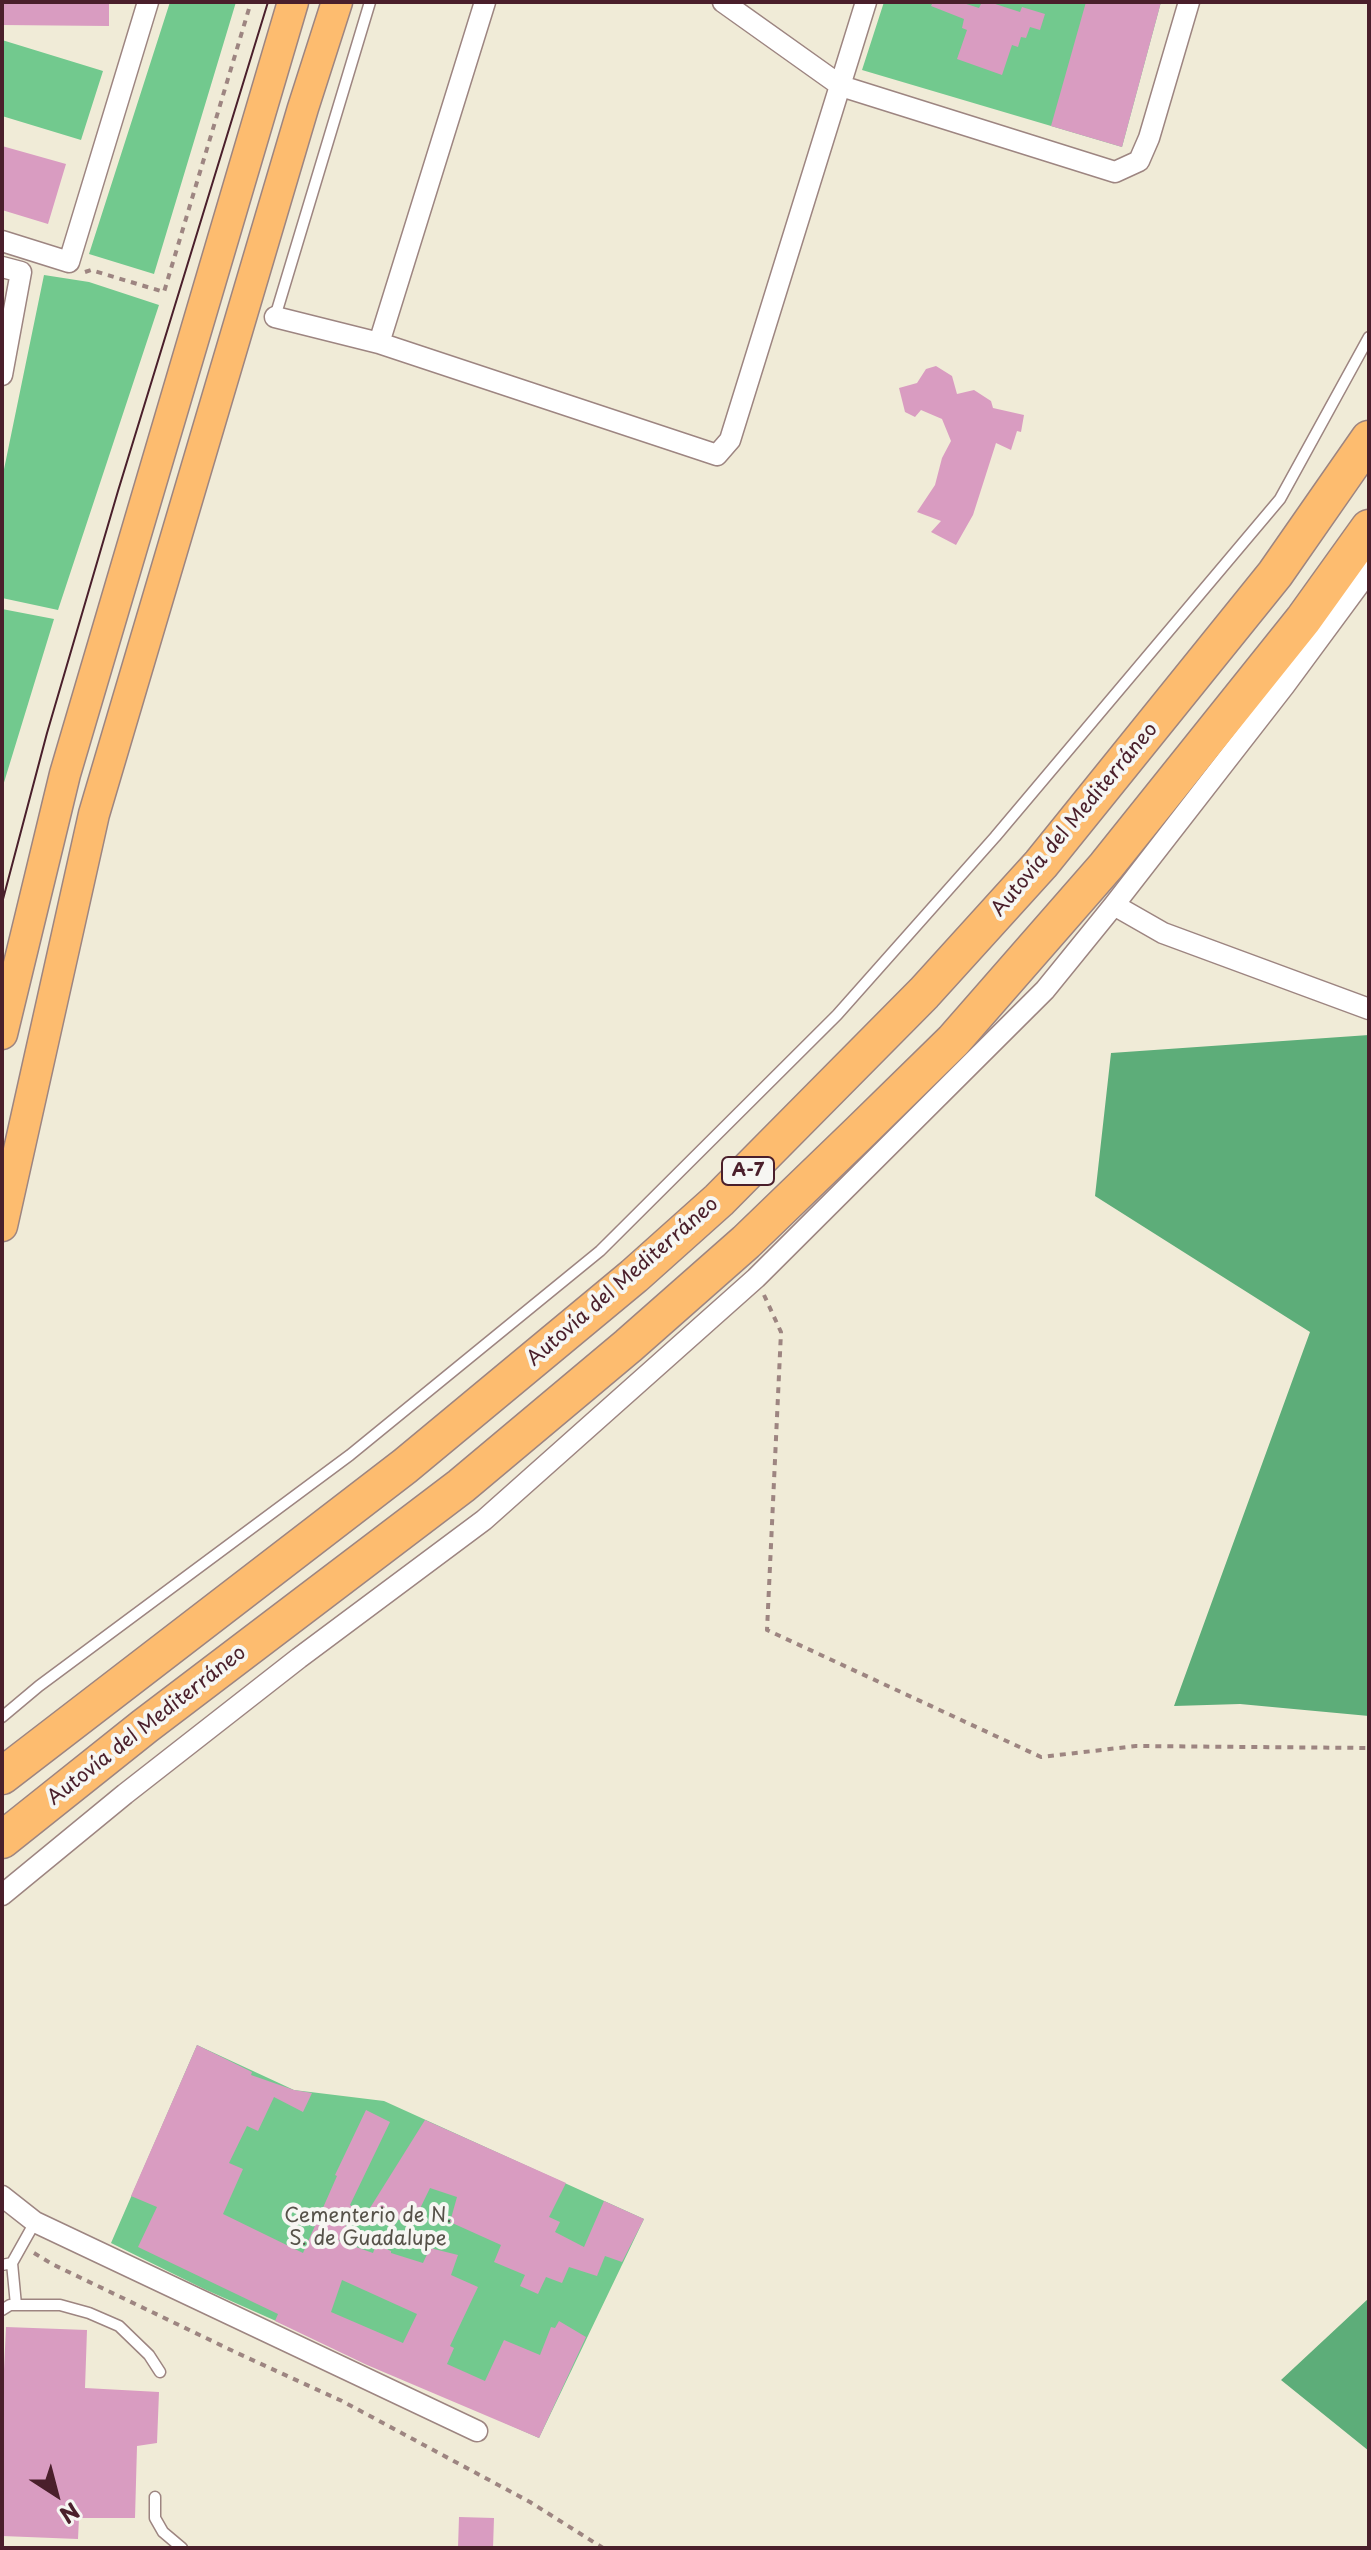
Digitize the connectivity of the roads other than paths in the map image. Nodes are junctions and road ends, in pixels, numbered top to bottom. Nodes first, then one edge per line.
1 (148, 2) edge
2 (293, 2) edge
3 (337, 2) edge
4 (370, 2) edge
5 (485, 2) edge
6 (723, 2) edge
7 (866, 2) edge
8 (1189, 2) edge
9 (841, 86) junction
10 (2, 241) edge
11 (12, 270) edge
12 (275, 317) joint
13 (1369, 337) edge
14 (379, 343) junction
15 (2, 375) edge
16 (1369, 439) edge
17 (1369, 528) edge
18 (1369, 571) edge
19 (1114, 905) junction
20 (1369, 1009) edge
21 (2, 1034) edge
22 (2, 1226) edge
23 (2, 1717) edge
24 (2, 1776) edge
25 (2, 1840) edge
26 (2, 1895) edge
27 (2, 2196) edge
28 (35, 2222) junction
29 (7, 2264) edge
30 (16, 2305) junction
31 (2, 2310) edge
32 (160, 2372) dead end
33 (477, 2431) dead end
34 (155, 2497) dead end
35 (182, 2548) edge

1 - 10 street
2 - 21 main road
3 - 22 main road
4 - 12 lane
5 - 14 street
6 - 9 street
7 - 9 street
8 - 9 street
9 - 14 street
11 - 15 street
12 - 14 street
13 - 23 lane
16 - 24 highway, Autovía del Mediterráneo / A-7
17 - 25 highway, Autovía del Mediterráneo / A-7
18 - 19 street
19 - 20 street
19 - 26 street
27 - 28 street
28 - 29 lane
28 - 33 street
29 - 30 lane
30 - 31 lane
30 - 32 lane
34 - 35 lane

